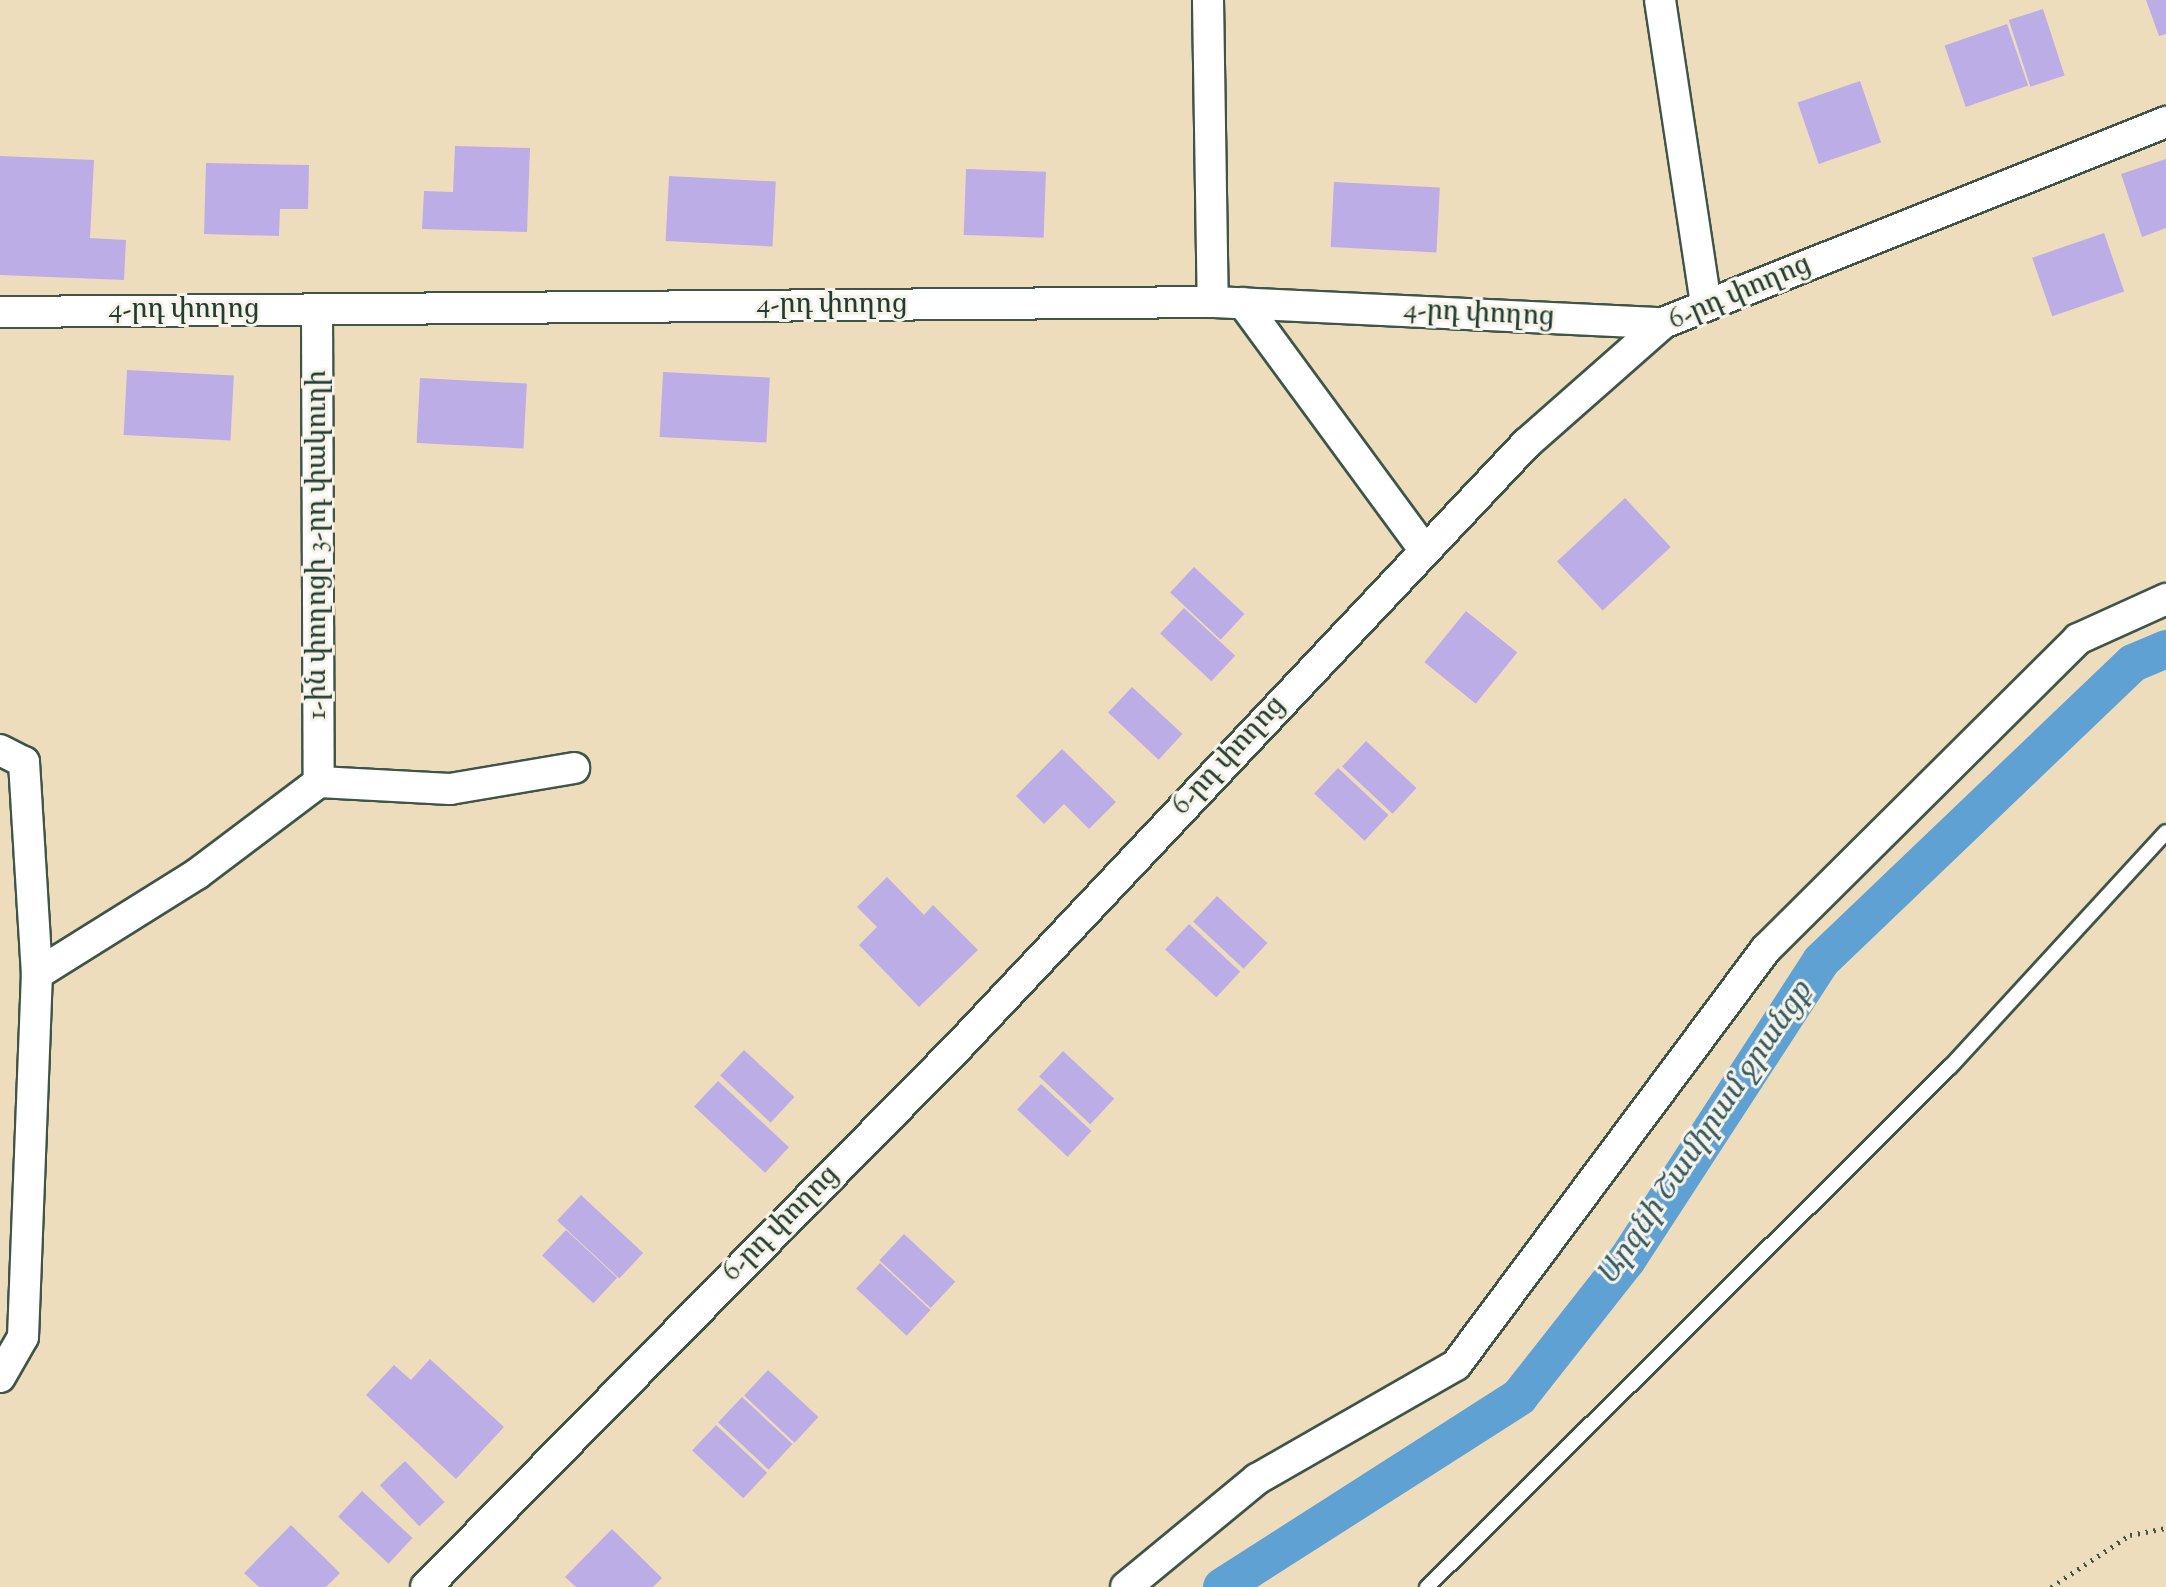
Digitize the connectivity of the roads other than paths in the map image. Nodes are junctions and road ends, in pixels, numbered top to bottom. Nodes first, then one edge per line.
1 (1208, 0) edge
2 (1660, 0) edge
3 (2166, 122) edge
4 (1213, 302) junction
5 (1243, 303) junction
6 (1706, 305) junction
7 (317, 309) junction
8 (0, 312) edge
9 (1663, 323) junction
10 (1424, 549) junction
11 (2166, 599) edge
12 (0, 750) edge
13 (574, 768) dead end
14 (319, 782) junction
15 (2166, 832) edge
16 (37, 974) junction
17 (0, 1377) edge
18 (426, 1587) edge
19 (1126, 1587) edge
20 (1427, 1587) edge

1 - 4 street
2 - 6 street
3 - 6 street, 6-րդ փողոց
4 - 5 street, 4-րդ փողոց
4 - 7 street, 4-րդ փողոց
5 - 9 street, 4-րդ փողոց
5 - 10 street
6 - 9 street, 6-րդ փողոց
7 - 8 street, 4-րդ փողոց
7 - 14 street, 1-ին փողոցի 3-րդ փակուղի
9 - 10 street, 6-րդ փողոց
10 - 18 street, 6-րդ փողոց
11 - 19 street
12 - 16 street
13 - 14 street
14 - 16 street
15 - 20 lane
16 - 17 street

